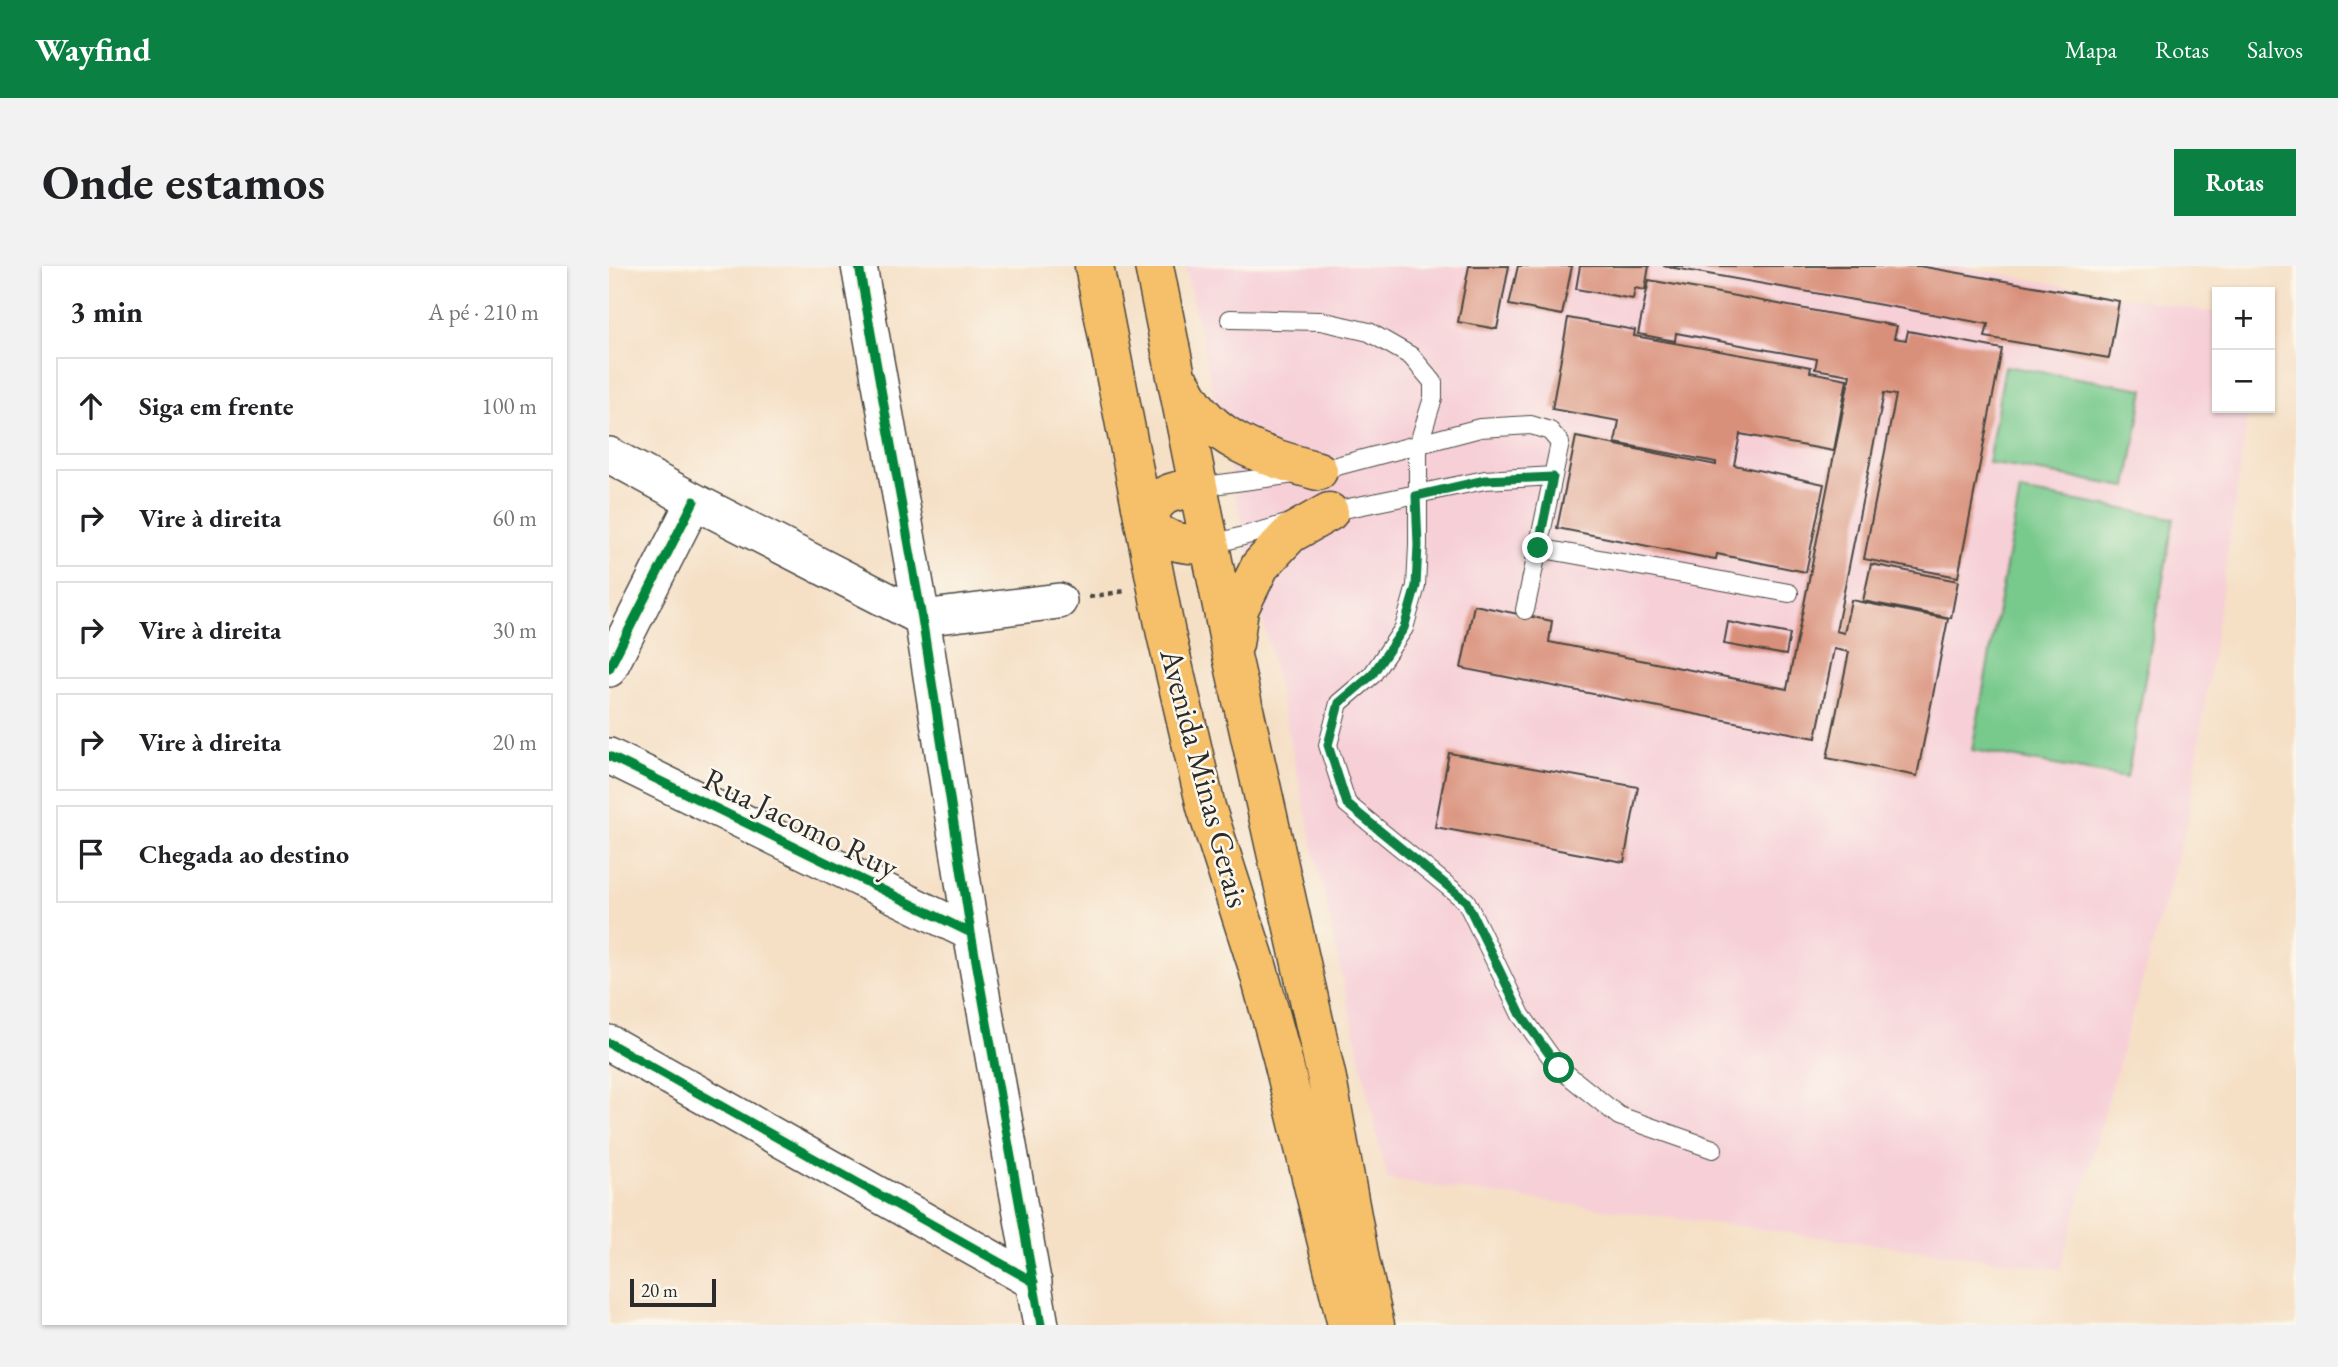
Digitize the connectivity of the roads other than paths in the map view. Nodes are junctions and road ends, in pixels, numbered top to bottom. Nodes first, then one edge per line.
1 (1094, 266) edge
2 (1154, 266) edge
3 (853, 270) edge
4 (1230, 319) dead end
5 (1175, 369) junction
6 (1417, 446) junction
7 (609, 455) edge
8 (1318, 471) junction
9 (1553, 477) junction
10 (1198, 487) junction
11 (1416, 496) junction
12 (694, 502) junction
13 (1329, 512) junction
14 (1144, 523) junction
15 (1210, 545) junction
16 (1538, 548) junction
17 (1789, 593) dead end
18 (1059, 601) road end
19 (1525, 610) dead end
20 (922, 618) junction
21 (1232, 656) junction
22 (609, 669) edge
23 (609, 756) edge
24 (971, 933) junction
25 (609, 1043) edge
26 (1713, 1149) dead end
27 (1034, 1282) junction
28 (1041, 1325) edge
29 (1346, 1325) edge
30 (1375, 1325) edge

1 - 14 highway, Avenida Minas Gerais
2 - 5 highway, Avenida Minas Gerais
3 - 20 street
4 - 6 lane
5 - 8 highway
5 - 10 highway, Avenida Minas Gerais
6 - 8 lane
6 - 9 lane
6 - 11 lane
7 - 12 street
8 - 10 lane
9 - 11 lane
9 - 16 lane
10 - 14 highway
10 - 15 highway, Avenida Minas Gerais
11 - 13 lane
11 - 26 lane
12 - 20 street
12 - 22 street
13 - 15 lane
13 - 21 highway
14 - 15 highway
14 - 29 highway, Avenida Minas Gerais
15 - 21 highway, Avenida Minas Gerais
16 - 17 lane
16 - 19 lane
18 - 20 street
20 - 24 street
21 - 30 highway, Avenida Minas Gerais
23 - 24 street, Rua Jacomo Ruy
24 - 27 street
25 - 27 street
27 - 28 street

